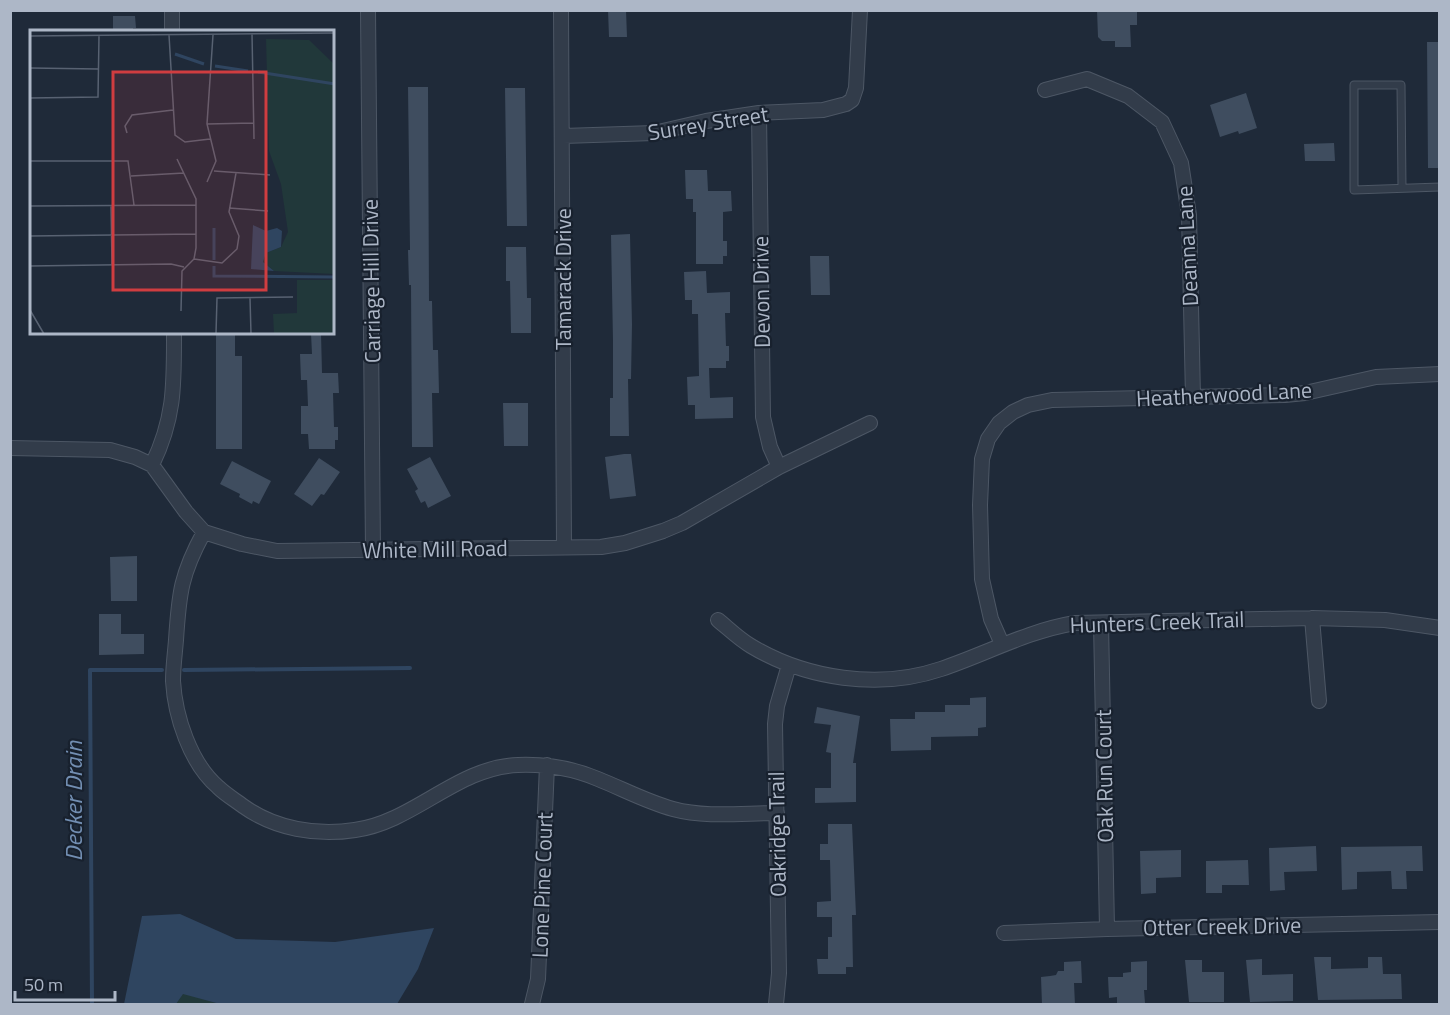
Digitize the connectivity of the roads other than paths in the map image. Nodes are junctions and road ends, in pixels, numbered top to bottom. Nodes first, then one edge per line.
1 (172, 10) edge
2 (368, 10) edge
3 (561, 10) edge
4 (860, 10) edge
5 (172, 30) edge
6 (1045, 90) dead end
7 (759, 113) junction
8 (563, 136) junction
9 (1402, 188) junction
10 (1440, 188) edge
11 (174, 334) edge
12 (1440, 374) edge
13 (1192, 397) junction
14 (870, 423) dead end
15 (10, 448) edge
16 (152, 465) junction
17 (779, 467) junction
18 (204, 532) junction
19 (564, 547) junction
20 (373, 551) junction
21 (1312, 618) junction
22 (718, 620) dead end
23 (1101, 622) junction
24 (1440, 628) edge
25 (1002, 644) junction
26 (789, 665) junction
27 (1319, 700) dead end
28 (547, 765) junction
29 (777, 813) junction
30 (1440, 922) edge
31 (1107, 929) junction
32 (1004, 933) dead end
33 (532, 1005) edge
34 (776, 1005) edge

1 - 5 street
2 - 20 street, Carriage Hill Drive
3 - 8 street, Tamarack Drive
4 - 7 street, Surrey Street
6 - 13 street, Deanna Lane
7 - 8 street, Surrey Street
7 - 17 street, Devon Drive
8 - 19 street, Tamarack Drive
9 - 9 lane
9 - 10 lane
11 - 16 street
12 - 13 street, Heatherwood Lane
13 - 25 street, Heatherwood Lane
14 - 17 street, White Mill Road
15 - 16 street
16 - 18 street
17 - 19 street, White Mill Road
18 - 20 street, White Mill Road
18 - 28 street
19 - 20 street, White Mill Road
21 - 23 street, Hunters Creek Trail
21 - 24 street, Hunters Creek Trail
21 - 27 street
22 - 26 street, Hunters Creek Trail
23 - 25 street, Hunters Creek Trail
23 - 31 street, Oak Run Court
25 - 26 street, Hunters Creek Trail
26 - 29 street, Oakridge Trail
28 - 29 street
28 - 33 street, Lone Pine Court
29 - 34 street, Oakridge Trail
30 - 31 street, Otter Creek Drive
31 - 32 street, Otter Creek Drive

